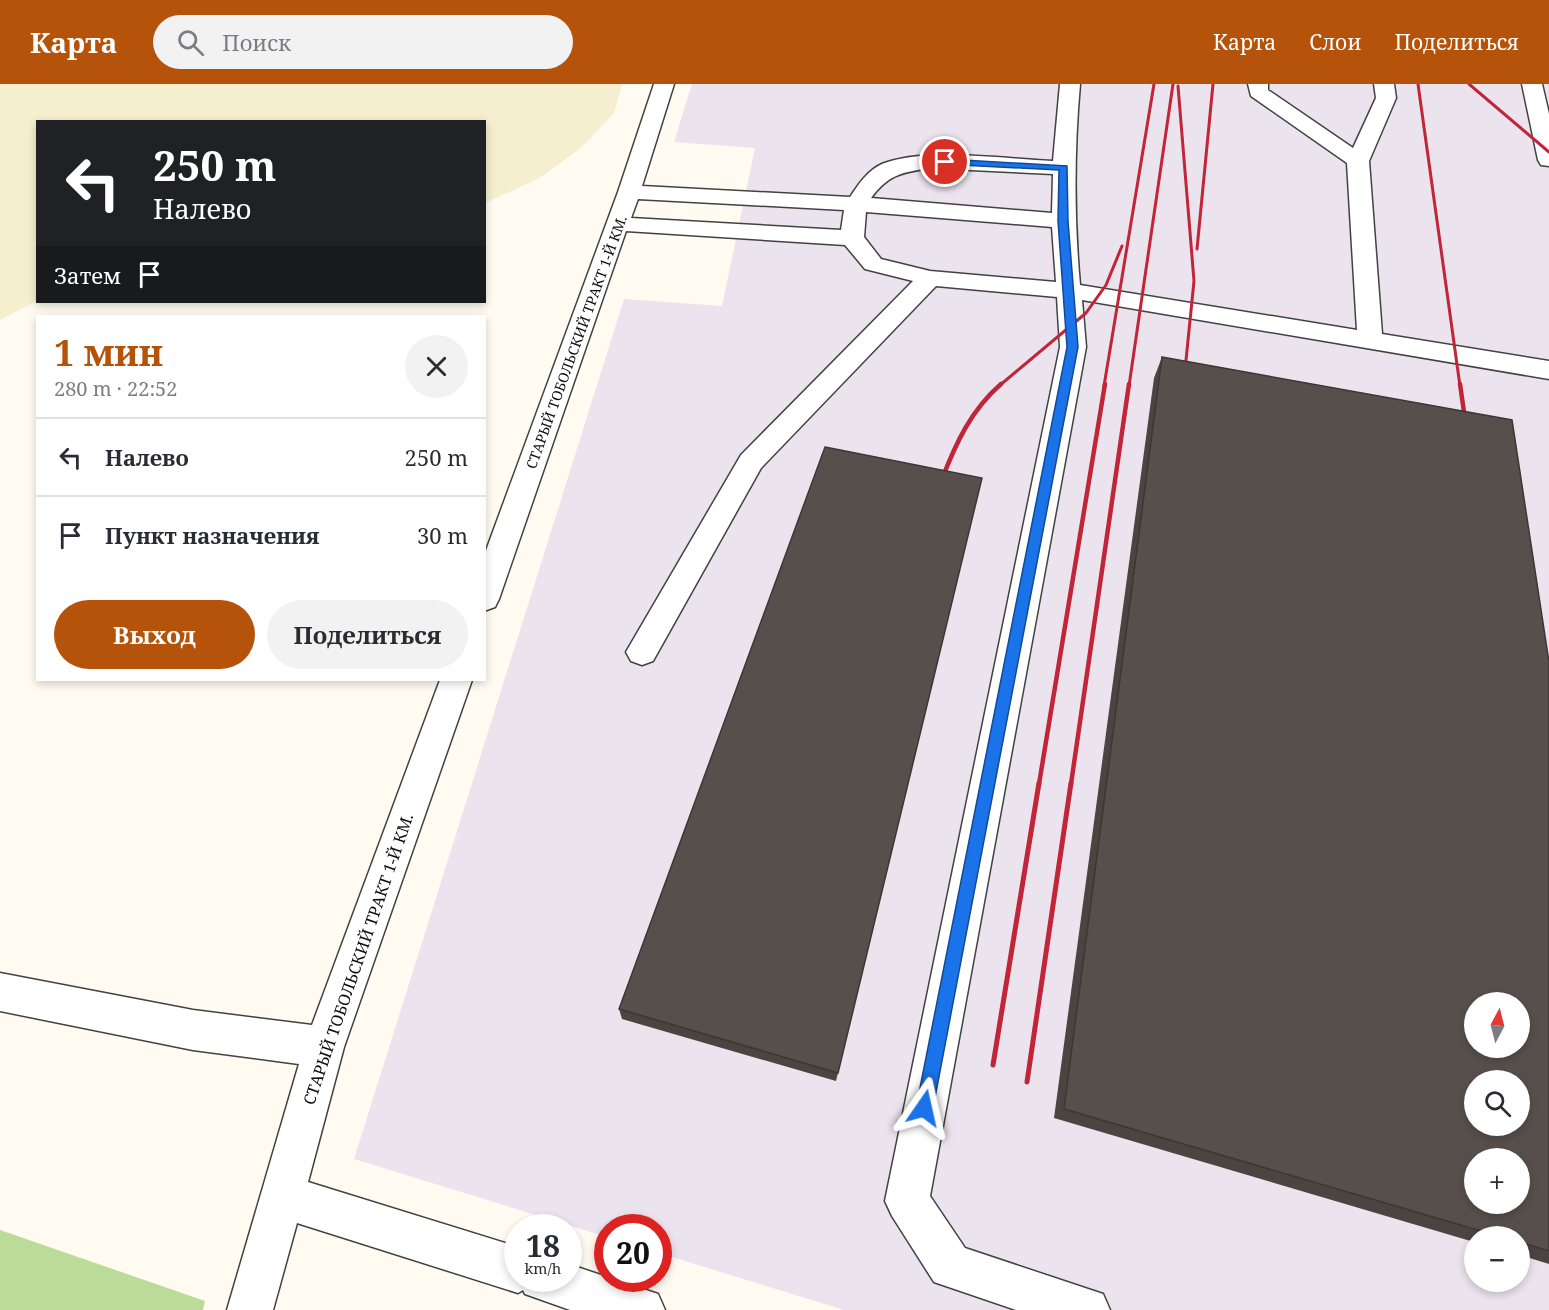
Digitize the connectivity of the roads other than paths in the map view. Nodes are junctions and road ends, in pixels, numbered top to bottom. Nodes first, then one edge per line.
1 (664, 84) edge
2 (1070, 84) edge
3 (1258, 84) edge
4 (1384, 84) edge
5 (1532, 84) edge
6 (1549, 159) edge
7 (1358, 161) junction
8 (1064, 168) junction
9 (629, 192) junction
10 (856, 204) junction
11 (1063, 221) junction
12 (618, 224) junction
13 (852, 237) junction
14 (930, 278) junction
15 (1070, 291) junction
16 (1370, 339) junction
17 (1549, 370) edge
18 (486, 593) edge
19 (642, 652) dead end
20 (456, 681) edge
21 (0, 992) edge
22 (324, 1047) junction
23 (281, 1196) junction
24 (504, 1266) edge
25 (582, 1291) edge
26 (250, 1310) edge
27 (642, 1310) edge
28 (1087, 1310) edge

1 - 9 lane, СТАРЫЙ ТОБОЛЬСКИЙ ТРАКТ 1-Й КМ.
2 - 8 lane
3 - 7 lane
4 - 7 lane
5 - 6 lane
7 - 16 lane
8 - 10 lane
8 - 11 lane
9 - 10 lane
9 - 12 lane, СТАРЫЙ ТОБОЛЬСКИЙ ТРАКТ 1-Й КМ.
10 - 11 lane
10 - 13 lane
11 - 15 lane
12 - 13 lane
12 - 18 lane, СТАРЫЙ ТОБОЛЬСКИЙ ТРАКТ 1-Й КМ.
13 - 14 lane
14 - 15 lane
14 - 19 lane
15 - 16 lane
15 - 28 lane
16 - 17 lane
20 - 22 lane, СТАРЫЙ ТОБОЛЬСКИЙ ТРАКТ 1-Й КМ.
21 - 22 lane
22 - 23 lane, СТАРЫЙ ТОБОЛЬСКИЙ ТРАКТ 1-Й КМ.
23 - 24 lane
23 - 26 lane, СТАРЫЙ ТОБОЛЬСКИЙ ТРАКТ 1-Й КМ.
25 - 27 lane

